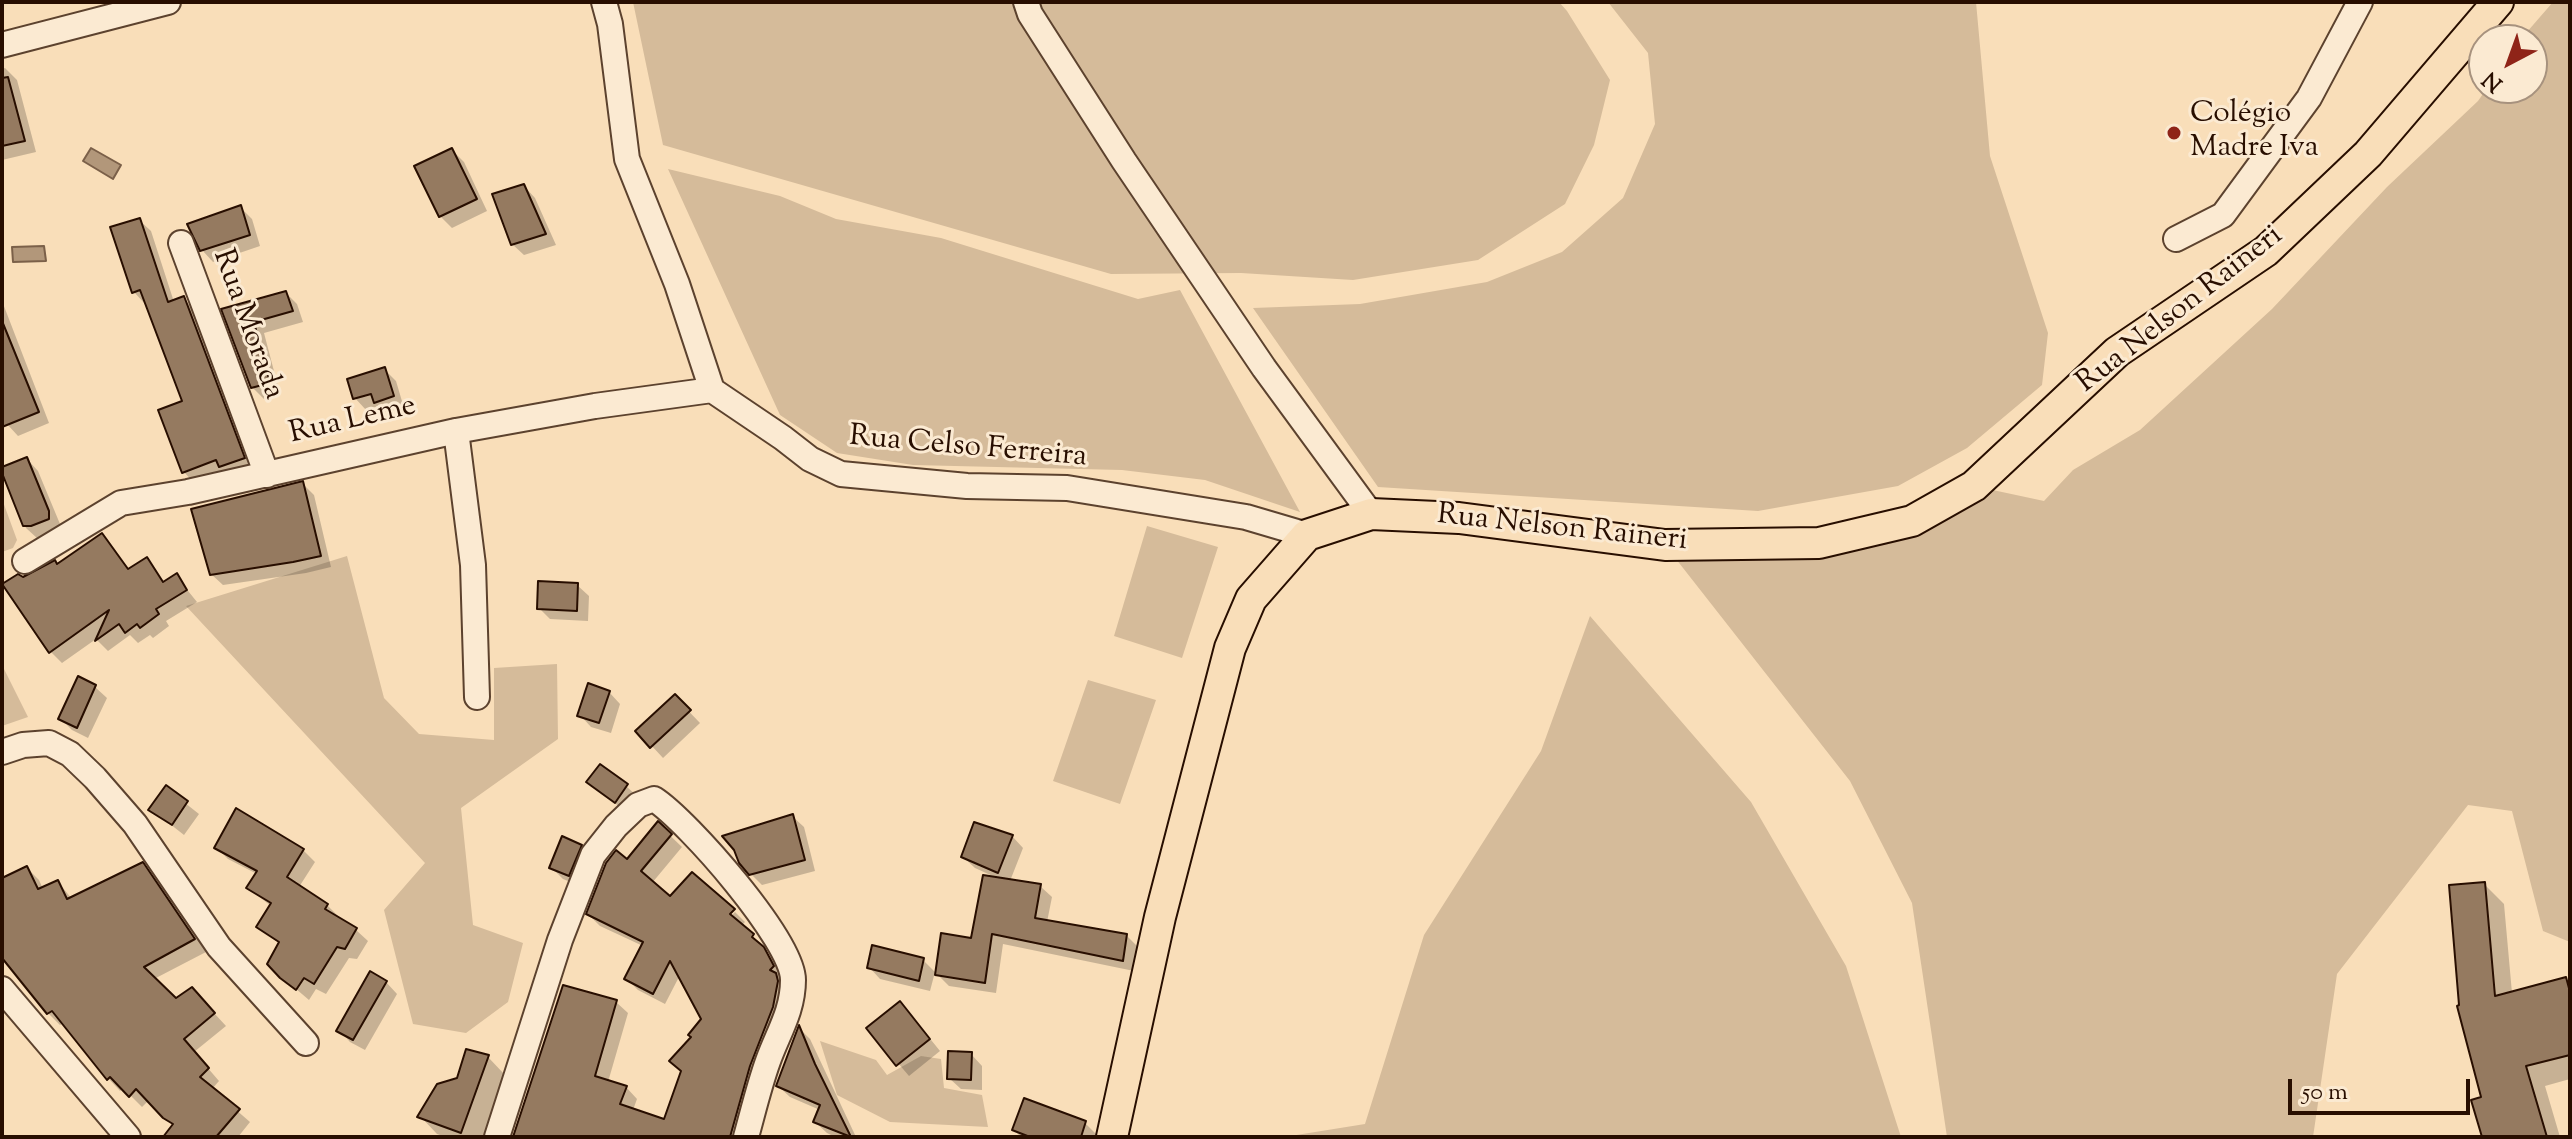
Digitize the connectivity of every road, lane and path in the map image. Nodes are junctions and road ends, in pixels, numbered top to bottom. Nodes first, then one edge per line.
1 (168, 2) edge
2 (604, 2) edge
3 (1026, 2) edge
4 (2360, 2) edge
5 (2498, 2) edge
6 (2, 45) edge
7 (2176, 239) dead end
8 (181, 243) dead end
9 (712, 390) junction
10 (456, 431) junction
11 (267, 475) junction
12 (1371, 514) junction
13 (1307, 535) junction
14 (25, 561) dead end
15 (477, 697) dead end
16 (2, 752) edge
17 (2, 989) edge
18 (306, 1043) dead end
19 (128, 1137) edge
20 (497, 1137) edge
21 (746, 1137) edge
22 (1112, 1137) edge

1 - 6 street
2 - 9 street
3 - 12 street
4 - 7 street
5 - 12 main road, Rua Nelson Raineri
8 - 11 street, Rua Morada
9 - 10 street, Rua Leme
9 - 13 street, Rua Celso Ferreira
10 - 11 street, Rua Leme
10 - 15 street
11 - 14 street, Rua Leme
12 - 13 main road, Rua Nelson Raineri
13 - 22 main road
16 - 18 street
17 - 19 street
20 - 21 street

